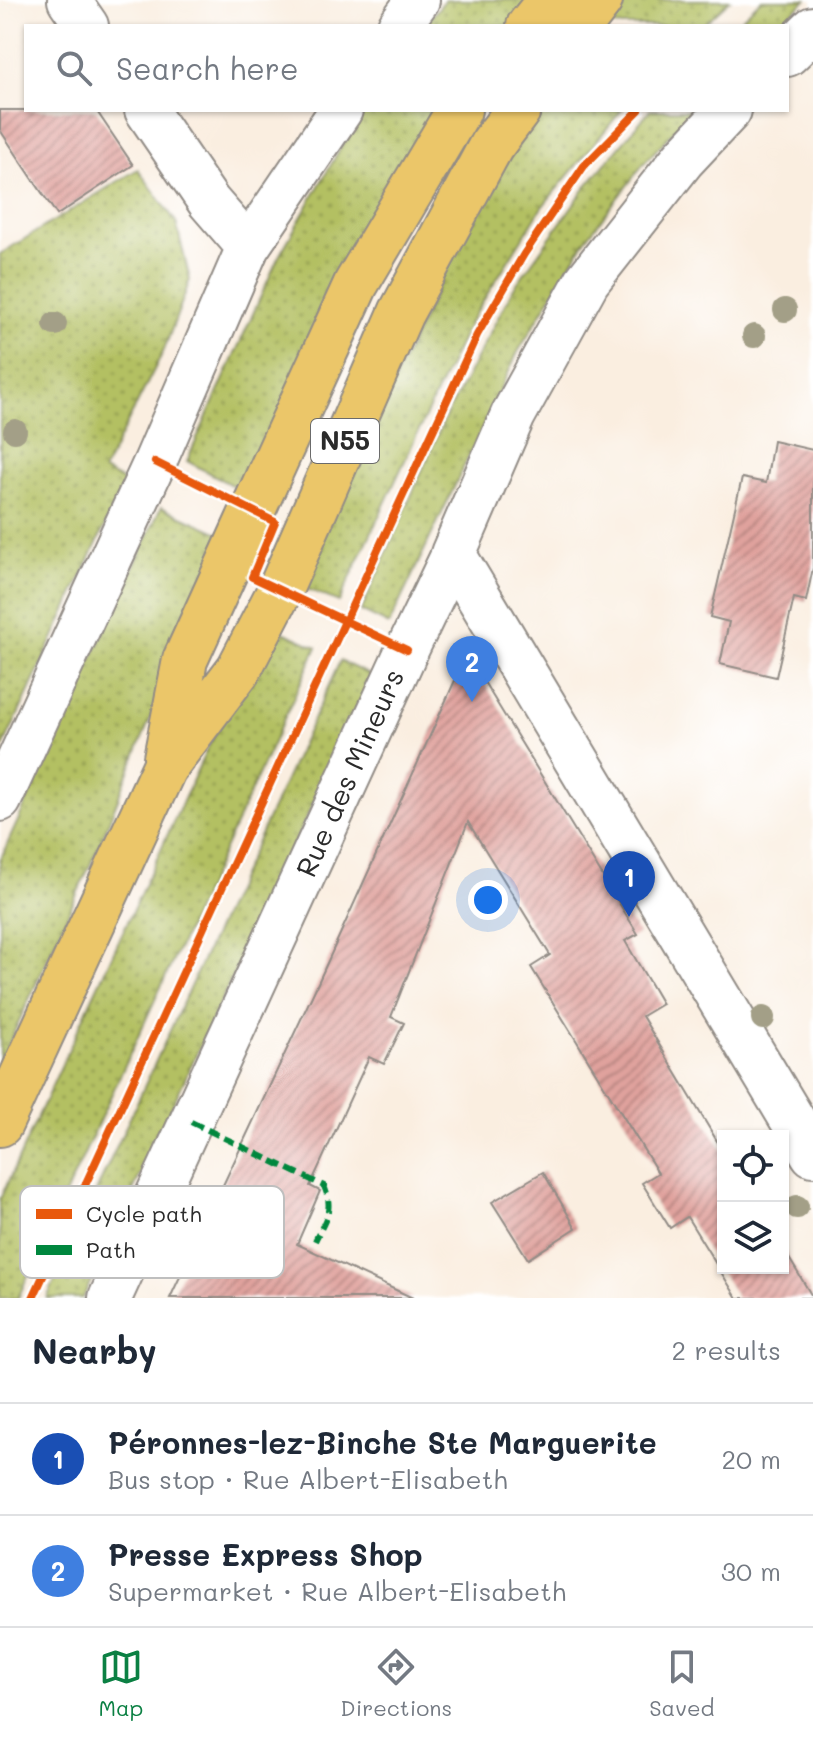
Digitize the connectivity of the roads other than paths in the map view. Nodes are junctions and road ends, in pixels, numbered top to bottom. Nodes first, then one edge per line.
1 (69, 0) edge
2 (418, 0) edge
3 (550, 0) edge
4 (600, 0) edge
5 (86, 24) edge
6 (400, 24) edge
7 (531, 24) edge
8 (582, 24) edge
9 (813, 29) edge
10 (789, 52) edge
11 (147, 112) edge
12 (340, 112) edge
13 (458, 112) edge
14 (516, 112) edge
15 (727, 112) edge
16 (248, 247) junction
17 (453, 554) junction
18 (164, 768) junction
19 (0, 800) edge
20 (0, 1124) edge
21 (813, 1154) edge
22 (161, 1186) edge
23 (119, 1278) edge
24 (110, 1298) edge

1 - 5 street
2 - 6 street
3 - 7 highway
4 - 8 highway
9 - 10 street
11 - 16 street
12 - 16 street
13 - 18 highway, N55
14 - 18 highway, N55
15 - 17 street, Rue des Mineurs
16 - 19 street
17 - 21 street
17 - 22 street, Rue des Mineurs
18 - 20 highway, N55
23 - 24 street, Rue des Mineurs

